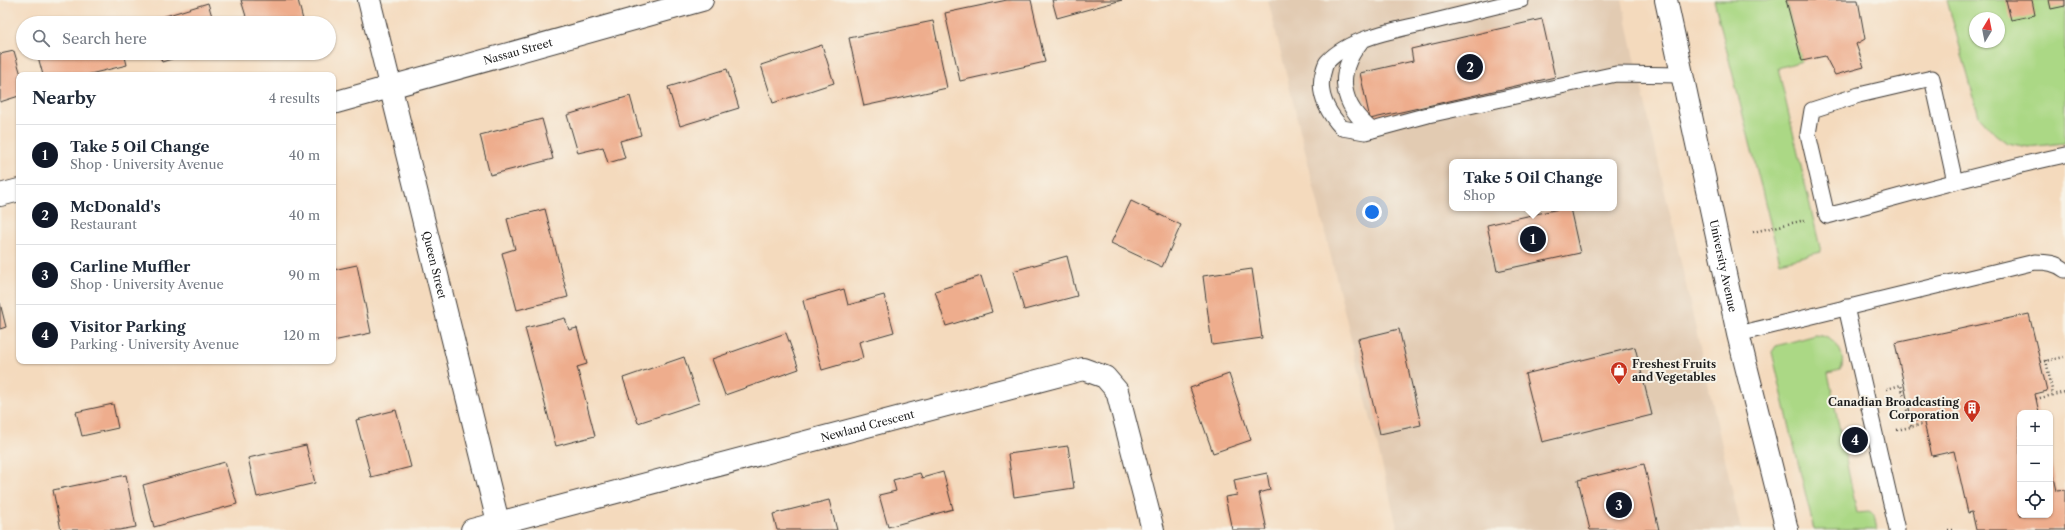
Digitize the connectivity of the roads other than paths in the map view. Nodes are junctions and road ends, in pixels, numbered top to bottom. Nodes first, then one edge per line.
1 (369, 0) edge
2 (702, 0) edge
3 (1521, 0) edge
4 (1666, 0) edge
5 (1362, 41) junction
6 (1682, 75) junction
7 (391, 86) junction
8 (336, 102) edge
9 (1372, 130) junction
10 (2065, 155) edge
11 (1955, 182) junction
12 (16, 191) edge
13 (0, 196) edge
14 (2065, 270) edge
15 (1846, 307) junction
16 (1738, 334) junction
17 (499, 526) edge
18 (472, 530) edge
19 (1153, 530) edge
20 (1787, 530) edge
21 (1897, 530) edge

1 - 7 street, Queen Street
2 - 7 street, Nassau Street
3 - 5 lane
4 - 6 street, University Avenue
5 - 9 lane
5 - 9 lane
6 - 9 lane
6 - 16 street, University Avenue
7 - 8 street, Nassau Street
7 - 17 street, Queen Street
10 - 11 lane
11 - 11 lane
12 - 13 street
14 - 15 lane
15 - 16 lane
15 - 21 lane
16 - 20 street, University Avenue
17 - 18 street, Newland Crescent
17 - 19 street, Newland Crescent

